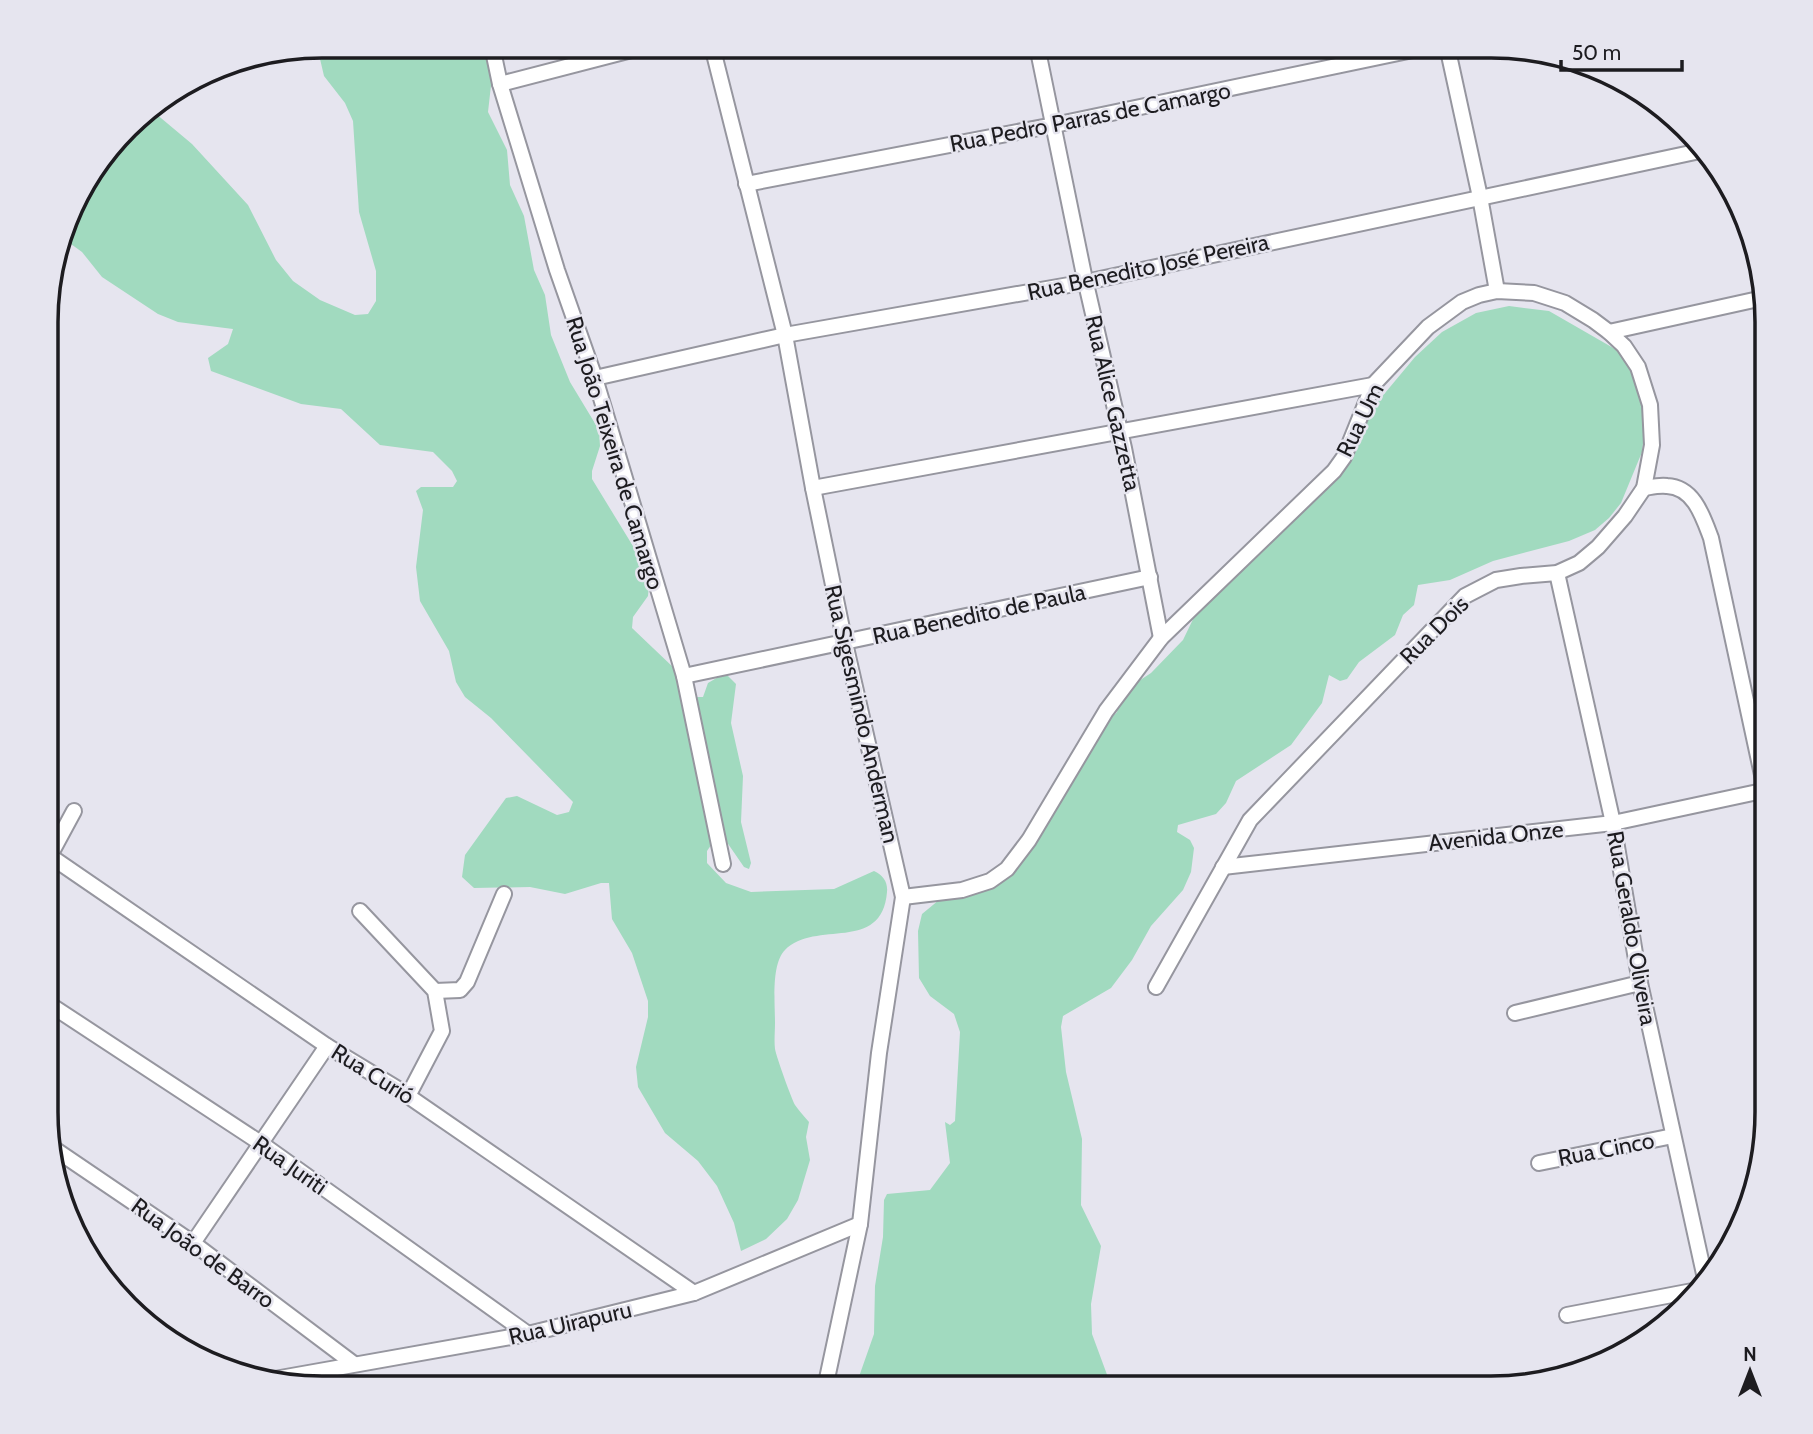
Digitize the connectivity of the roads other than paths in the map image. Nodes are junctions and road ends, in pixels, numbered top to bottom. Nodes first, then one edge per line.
1 (495, 58) edge
2 (601, 58) edge
3 (715, 58) edge
4 (1040, 58) edge
5 (1375, 58) edge
6 (1450, 58) edge
7 (500, 84) junction
8 (1054, 125) junction
9 (1694, 152) edge
10 (746, 184) junction
11 (1480, 197) junction
12 (1086, 282) junction
13 (1497, 291) junction
14 (1755, 300) edge
15 (1593, 320) joint
16 (1609, 332) junction
17 (785, 335) junction
18 (595, 378) junction
19 (1373, 385) junction
20 (1121, 432) junction
21 (813, 488) junction
22 (1644, 488) junction
23 (1558, 573) junction
24 (1150, 577) junction
25 (1161, 638) junction
26 (845, 642) junction
27 (684, 676) junction
28 (1755, 738) edge
29 (1755, 795) edge
30 (74, 811) dead end
31 (1613, 823) junction
32 (58, 841) edge
33 (723, 864) dead end
34 (58, 866) edge
35 (1223, 867) junction
36 (504, 894) dead end
37 (903, 897) junction
38 (360, 911) dead end
39 (1640, 983) junction
40 (1156, 987) dead end
41 (435, 991) junction
42 (58, 1010) edge
43 (1515, 1013) dead end
44 (327, 1046) junction
45 (408, 1096) junction
46 (1673, 1136) junction
47 (262, 1144) junction
48 (61, 1154) edge
49 (1539, 1163) dead end
50 (860, 1224) junction
51 (193, 1243) junction
52 (1703, 1270) edge
53 (694, 1293) junction
54 (1684, 1293) edge
55 (1567, 1315) dead end
56 (528, 1334) junction
57 (354, 1364) junction
58 (296, 1375) edge
59 (828, 1376) edge

1 - 7 street, Rua João Teixeira de Camargo
2 - 7 street
3 - 10 street, Rua Sigesmindo Anderman
4 - 8 street, Rua Alice Gazzetta
5 - 8 street, Rua Pedro Parras de Camargo
6 - 11 street
7 - 18 street, Rua João Teixeira de Camargo
8 - 10 street, Rua Pedro Parras de Camargo
8 - 12 street, Rua Alice Gazzetta
9 - 11 street, Rua Benedito José Pereira
10 - 17 street, Rua Sigesmindo Anderman
11 - 12 street, Rua Benedito José Pereira
11 - 13 street
12 - 17 street, Rua Benedito José Pereira
12 - 20 street, Rua Alice Gazzetta
13 - 15 street, Rua Um
13 - 19 street, Rua Um
14 - 16 street
15 - 16 street, Rua Dois
16 - 22 street, Rua Dois
17 - 18 street, Rua Benedito José Pereira
17 - 21 street, Rua Sigesmindo Anderman
18 - 27 street, Rua João Teixeira de Camargo
19 - 20 street
19 - 25 street, Rua Um
20 - 21 street
20 - 24 street, Rua Alice Gazzetta
21 - 26 street, Rua Sigesmindo Anderman
22 - 23 street, Rua Dois
22 - 28 street
23 - 31 street, Rua Geraldo Oliveira
23 - 35 street, Rua Dois
24 - 25 street, Rua Alice Gazzetta
24 - 26 street, Rua Benedito de Paula
25 - 37 street, Rua Um
26 - 27 street, Rua Benedito de Paula
26 - 37 street, Rua Sigesmindo Anderman
27 - 33 street, Rua João Teixeira de Camargo
29 - 31 street, Avenida Onze
30 - 32 street
31 - 35 street, Avenida Onze
31 - 39 street, Rua Geraldo Oliveira
34 - 44 street, Rua Curió
35 - 40 street, Rua Dois
36 - 41 street
37 - 50 street, Rua Sigesmindo Anderman
38 - 41 street
39 - 43 street
39 - 46 street, Rua Geraldo Oliveira
41 - 45 street
42 - 47 street, Rua Juriti
44 - 45 street, Rua Curió
44 - 47 street
45 - 53 street, Rua Curió
46 - 49 street, Rua Cinco
46 - 52 street, Rua Geraldo Oliveira
47 - 51 street
47 - 56 street, Rua Juriti
48 - 51 street, Rua João de Barro
50 - 53 street, Rua Uirapuru
50 - 59 street, Rua Sigesmindo Anderman
51 - 57 street, Rua João de Barro
53 - 56 street, Rua Uirapuru
54 - 55 street
56 - 57 street, Rua Uirapuru
57 - 58 street, Rua Uirapuru

